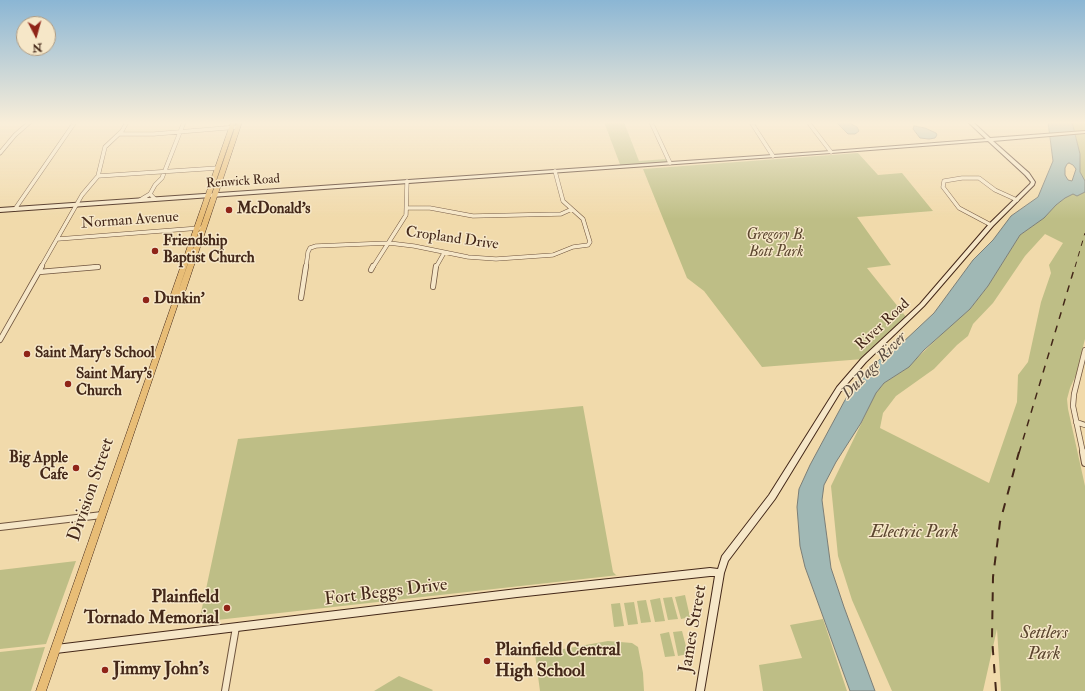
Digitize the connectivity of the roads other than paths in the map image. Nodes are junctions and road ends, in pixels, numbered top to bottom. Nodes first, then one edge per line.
1 (53, 154) edge
2 (103, 154) edge
3 (171, 154) edge
4 (224, 154) edge
5 (227, 154) edge
6 (666, 154) edge
7 (798, 154) edge
8 (1006, 154) edge
9 (773, 156) joint
10 (670, 163) junction
11 (218, 168) junction
12 (165, 171) junction
13 (555, 171) junction
14 (98, 176) junction
15 (407, 181) junction
16 (150, 194) junction
17 (215, 195) junction
18 (208, 196) junction
19 (155, 199) junction
20 (140, 200) junction
21 (1017, 200) junction
22 (77, 205) junction
23 (407, 208) junction
24 (15, 209) junction
25 (572, 209) junction
26 (0, 210) edge
27 (990, 225) junction
28 (197, 228) junction
29 (204, 228) junction
30 (58, 239) junction
31 (389, 243) junction
32 (444, 253) junction
33 (98, 266) dead end
34 (371, 270) dead end
35 (39, 272) junction
36 (433, 286) dead end
37 (301, 298) dead end
38 (176, 300) junction
39 (6, 330) junction
40 (0, 331) edge
41 (0, 340) edge
42 (1085, 350) edge
43 (1082, 371) edge
44 (1076, 422) junction
45 (1085, 425) edge
46 (1085, 463) edge
47 (102, 515) junction
48 (0, 527) edge
49 (720, 573) junction
50 (236, 627) junction
51 (56, 649) junction
52 (41, 691) edge
53 (225, 691) edge
54 (700, 691) edge

1 - 24 street
2 - 14 street
3 - 12 street
4 - 11 main road, Division Street
5 - 17 main road, Division Street
6 - 10 street
7 - 9 street, Renwick Road
8 - 21 street, River Road
9 - 10 street, Renwick Road
10 - 13 street, Renwick Road
11 - 12 street
11 - 18 main road, Division Street
12 - 14 street
12 - 16 street
13 - 15 street, Renwick Road
13 - 25 street
14 - 22 street
15 - 17 street, Renwick Road
15 - 23 street
16 - 19 street
16 - 20 street
17 - 18 street, Renwick Road
17 - 29 main road, Division Street
18 - 19 street, Renwick Road
18 - 28 main road, Division Street
19 - 20 street, Renwick Road
20 - 22 street, Renwick Road
21 - 27 street, River Road
21 - 27 street
22 - 24 street, Renwick Road
22 - 30 street
23 - 25 street
23 - 31 street
24 - 26 street, Renwick Road
25 - 32 street, Cropland Drive
27 - 49 street, River Road
28 - 29 street, Norman Avenue
28 - 30 street, Norman Avenue
28 - 38 main road, Division Street
29 - 38 main road, Division Street
30 - 35 street
31 - 32 street, Cropland Drive
31 - 34 street
31 - 37 street, Cropland Drive
32 - 36 street
33 - 35 street
35 - 39 street
38 - 47 main road, Division Street
39 - 40 street
39 - 41 street
42 - 43 street
43 - 44 street
44 - 45 street
44 - 46 street
47 - 48 street
47 - 51 main road, Division Street
49 - 50 street, Fort Beggs Drive
49 - 54 street, James Street
50 - 51 street, Fort Beggs Drive
50 - 53 street
51 - 52 main road, Division Street

